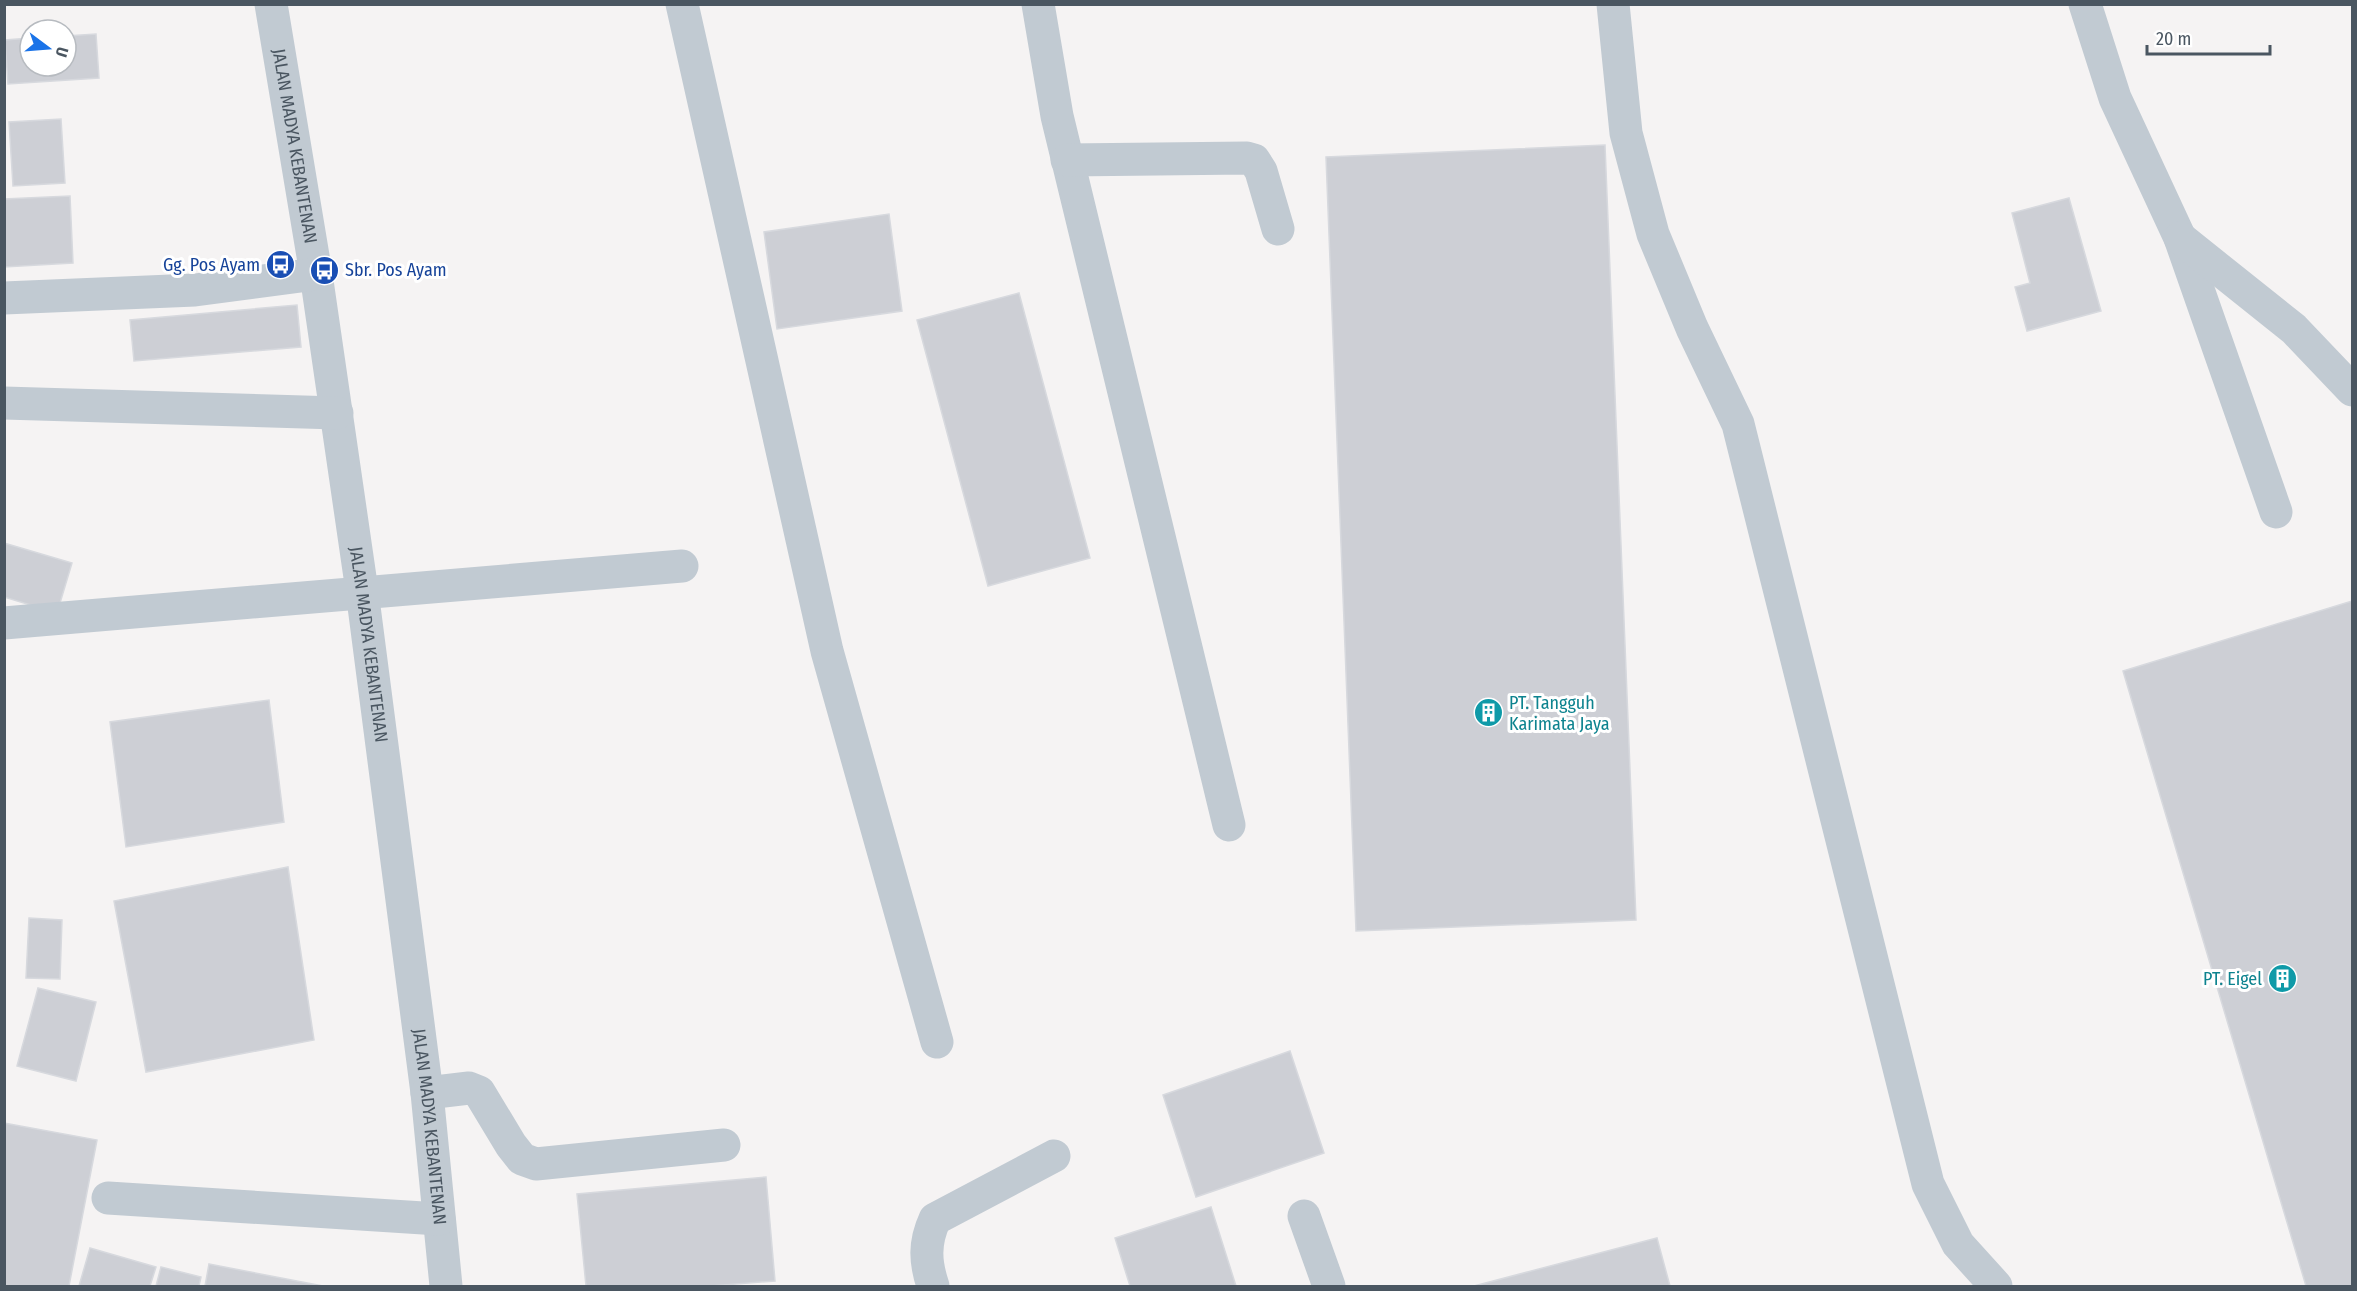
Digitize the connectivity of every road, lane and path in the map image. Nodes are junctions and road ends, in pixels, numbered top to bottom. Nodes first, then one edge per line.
1 (271, 4) edge
2 (682, 4) edge
3 (1038, 4) edge
4 (1613, 4) edge
5 (2085, 4) edge
6 (1067, 160) junction
7 (1278, 230) dead end
8 (2180, 238) junction
9 (316, 274) junction
10 (4, 298) edge
11 (2352, 390) edge
12 (4, 403) edge
13 (338, 413) junction
14 (2276, 512) dead end
15 (682, 566) dead end
16 (362, 591) junction
17 (4, 623) edge
18 (1229, 825) dead end
19 (937, 1042) dead end
20 (427, 1093) junction
21 (724, 1145) dead end
22 (1054, 1156) dead end
23 (108, 1198) dead end
24 (1304, 1216) dead end
25 (438, 1219) junction
26 (446, 1287) edge
27 (933, 1287) edge
28 (1329, 1287) edge
29 (1996, 1287) edge

1 - 9 street, JALAN MADYA KEBANTENAN
2 - 19 street
3 - 6 street
4 - 29 street
5 - 8 street
6 - 7 street
6 - 18 street
8 - 11 street
8 - 14 street
9 - 10 street
9 - 13 street, JALAN MADYA KEBANTENAN
12 - 13 street
13 - 16 street, JALAN MADYA KEBANTENAN
15 - 16 street
16 - 17 street
16 - 20 street, JALAN MADYA KEBANTENAN
20 - 21 street
20 - 25 street, JALAN MADYA KEBANTENAN
22 - 27 street
23 - 25 street
24 - 28 street
25 - 26 street, JALAN MADYA KEBANTENAN

